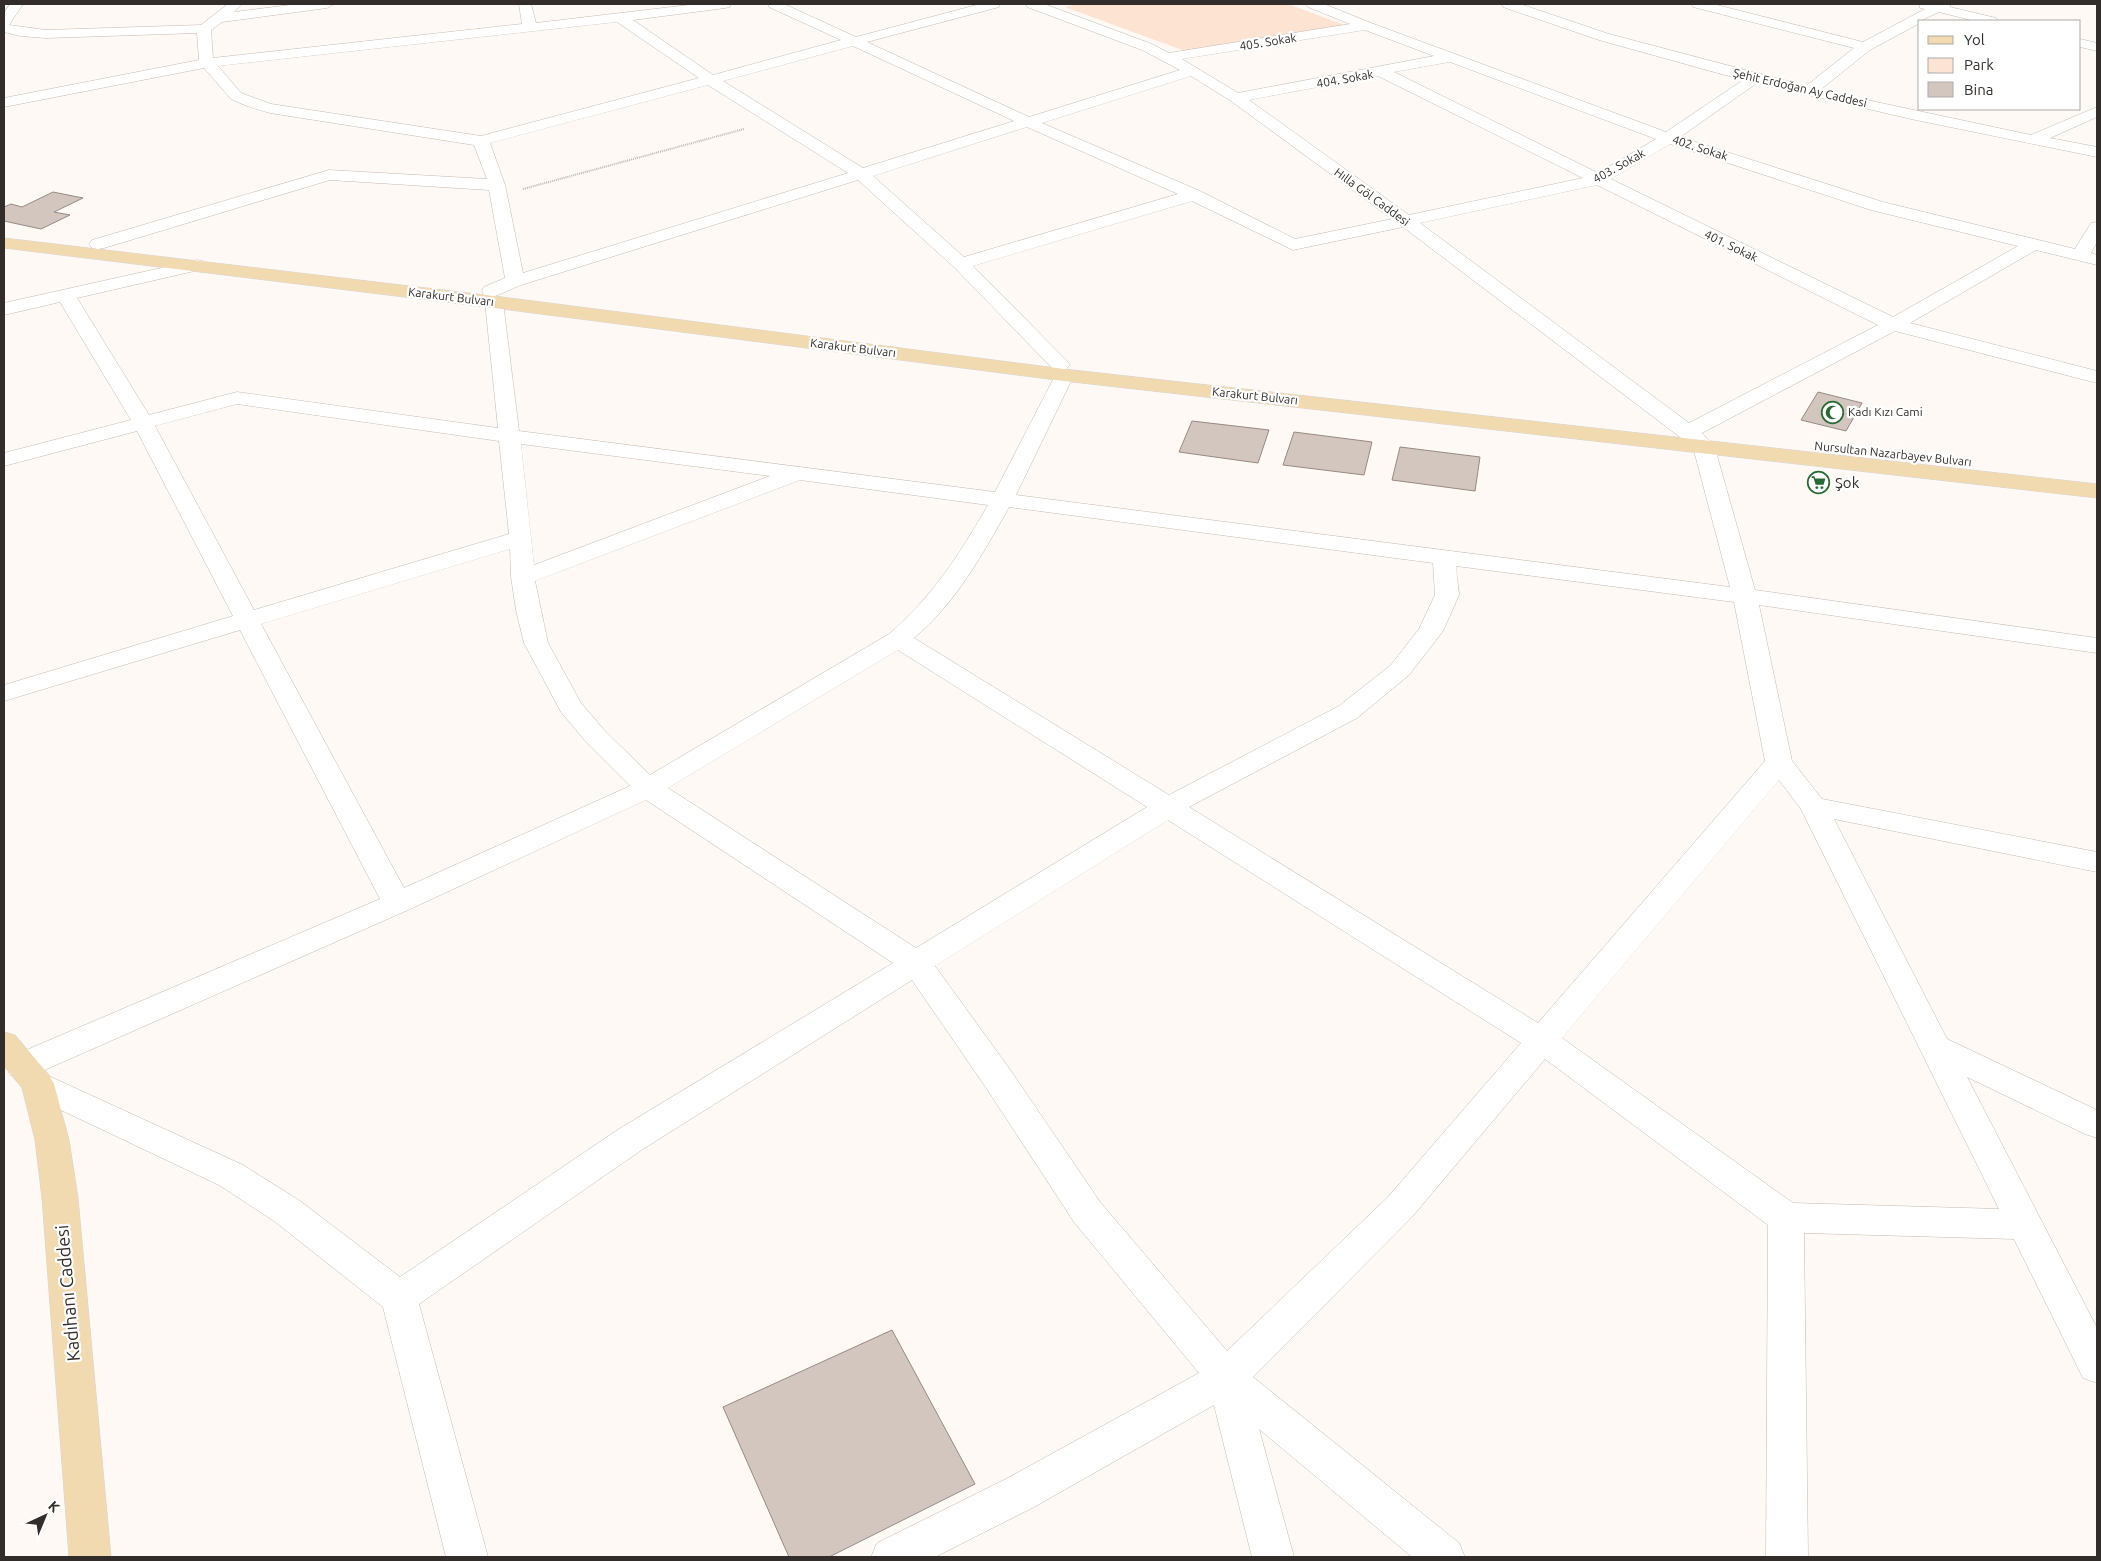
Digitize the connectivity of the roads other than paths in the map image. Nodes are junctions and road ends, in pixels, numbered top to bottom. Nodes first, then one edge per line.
1 (16, 4) edge
2 (236, 4) edge
3 (327, 4) edge
4 (525, 4) edge
5 (726, 4) edge
6 (774, 4) edge
7 (994, 4) edge
8 (1032, 4) edge
9 (1313, 4) edge
10 (1508, 4) edge
11 (1698, 4) edge
12 (1918, 4) edge
13 (1941, 6) edge
14 (219, 18) junction
15 (620, 18) junction
16 (1988, 20) edge
17 (4, 23) edge
18 (1366, 26) junction
19 (4, 28) edge
20 (530, 28) junction
21 (204, 29) junction
22 (855, 41) junction
23 (2081, 43) edge
24 (1866, 47) junction
25 (2097, 47) edge
26 (1169, 57) junction
27 (1454, 57) junction
28 (207, 63) junction
29 (1193, 71) junction
30 (1382, 72) junction
31 (1754, 78) junction
32 (711, 80) junction
33 (1809, 91) junction
34 (1236, 98) junction
35 (4, 103) edge
36 (2097, 112) edge
37 (1028, 122) junction
38 (1668, 138) junction
39 (2032, 140) junction
40 (481, 141) junction
41 (2097, 152) edge
42 (860, 173) junction
43 (1598, 180) junction
44 (498, 190) junction
45 (1194, 195) junction
46 (1406, 221) junction
47 (2097, 227) edge
48 (4, 230) edge
49 (4, 243) edge
50 (98, 244) junction
51 (2033, 245) junction
52 (2080, 256) junction
53 (2097, 260) edge
54 (961, 264) junction
55 (197, 265) junction
56 (515, 281) junction
57 (66, 296) junction
58 (492, 297) junction
59 (4, 309) edge
60 (1893, 325) junction
61 (1062, 370) junction
62 (2097, 377) edge
63 (143, 423) junction
64 (508, 436) junction
65 (1696, 438) junction
66 (4, 460) edge
67 (798, 473) junction
68 (2097, 477) edge
69 (2097, 491) edge
70 (1002, 500) junction
71 (521, 538) junction
72 (1444, 557) junction
73 (523, 577) junction
74 (1745, 596) junction
75 (248, 620) junction
76 (898, 640) junction
77 (2097, 644) edge
78 (4, 693) edge
79 (1779, 762) junction
80 (648, 788) junction
81 (1813, 806) junction
82 (1168, 808) junction
83 (2097, 862) edge
84 (397, 904) junction
85 (916, 963) junction
86 (1543, 1041) junction
87 (1934, 1047) junction
88 (15, 1059) edge
89 (2097, 1125) edge
90 (1786, 1218) junction
91 (2026, 1224) junction
92 (399, 1298) junction
93 (2097, 1366) edge
94 (1226, 1378) junction
95 (90, 1557) edge
96 (467, 1557) edge
97 (892, 1557) edge
98 (1273, 1557) edge
99 (1444, 1557) edge
100 (1787, 1557) edge

1 - 17 street
2 - 14 street
3 - 14 street
4 - 20 street
5 - 15 street
6 - 22 street, 403. Sokak
7 - 22 street
8 - 26 street, Hılla Göl Caddesi
9 - 18 street, 402. Sokak
10 - 31 street, Şehit Erdoğan Ay Caddesi
11 - 24 street
12 - 13 street
13 - 16 street
13 - 24 street
14 - 21 street
15 - 20 street
15 - 32 street
18 - 26 street, 405. Sokak
18 - 27 street, 402. Sokak
19 - 21 street
20 - 28 street
21 - 28 street
22 - 32 street
22 - 37 street, 403. Sokak
23 - 25 street
24 - 33 street
26 - 29 street, Hılla Göl Caddesi
27 - 30 street, 404. Sokak
27 - 38 street, 402. Sokak
28 - 35 street
28 - 40 street
29 - 34 street, Hılla Göl Caddesi
29 - 37 street
30 - 34 street, 404. Sokak
30 - 43 street, 401. Sokak
31 - 33 street, Şehit Erdoğan Ay Caddesi
31 - 38 street, 403. Sokak
32 - 40 street
32 - 42 street
33 - 39 street, Şehit Erdoğan Ay Caddesi
34 - 46 street, Hılla Göl Caddesi
36 - 39 street
37 - 42 street
37 - 45 street, 403. Sokak
38 - 43 street, 403. Sokak
38 - 51 street, 402. Sokak
39 - 41 street, Şehit Erdoğan Ay Caddesi
40 - 44 street
42 - 54 street
42 - 56 street
43 - 46 street, 403. Sokak
43 - 60 street, 401. Sokak
44 - 50 street
44 - 56 street
45 - 46 street, 403. Sokak
45 - 54 street
46 - 65 street, Hılla Göl Caddesi
47 - 52 street
48 - 50 main road, Karakurt Bulvarı
49 - 55 main road, Karakurt Bulvarı
50 - 58 main road, Karakurt Bulvarı
51 - 52 street, 402. Sokak
51 - 60 street
52 - 53 street, 402. Sokak
54 - 61 street
55 - 57 street
55 - 58 main road, Karakurt Bulvarı
56 - 58 street
57 - 59 street
57 - 63 street
58 - 61 main road, Karakurt Bulvarı
58 - 64 street
60 - 62 street, 401. Sokak
60 - 65 street
61 - 65 main road, Karakurt Bulvarı
61 - 70 street
63 - 64 street
63 - 66 street
63 - 75 street
64 - 67 street
64 - 71 street
65 - 68 main road, Nursultan Nazarbayev Bulvarı
65 - 69 main road, Nursultan Nazarbayev Bulvarı
65 - 74 street
67 - 70 street
67 - 73 street
70 - 72 street
70 - 76 street
71 - 73 street
71 - 75 street
72 - 74 street
72 - 82 street
73 - 80 street
74 - 77 street
74 - 79 street
75 - 78 street
75 - 84 street
76 - 80 street
76 - 82 street
79 - 81 street
79 - 86 street
80 - 84 street
80 - 85 street
81 - 83 street
81 - 87 street
82 - 85 street
82 - 86 street
84 - 88 street
85 - 92 street
85 - 94 street
86 - 90 street
86 - 94 street
87 - 89 street
87 - 91 street
88 - 92 street
88 - 95 main road, Kadıhanı Caddesi
90 - 91 street
90 - 100 street
91 - 93 street
92 - 96 street
94 - 97 street
94 - 98 street
94 - 99 street

